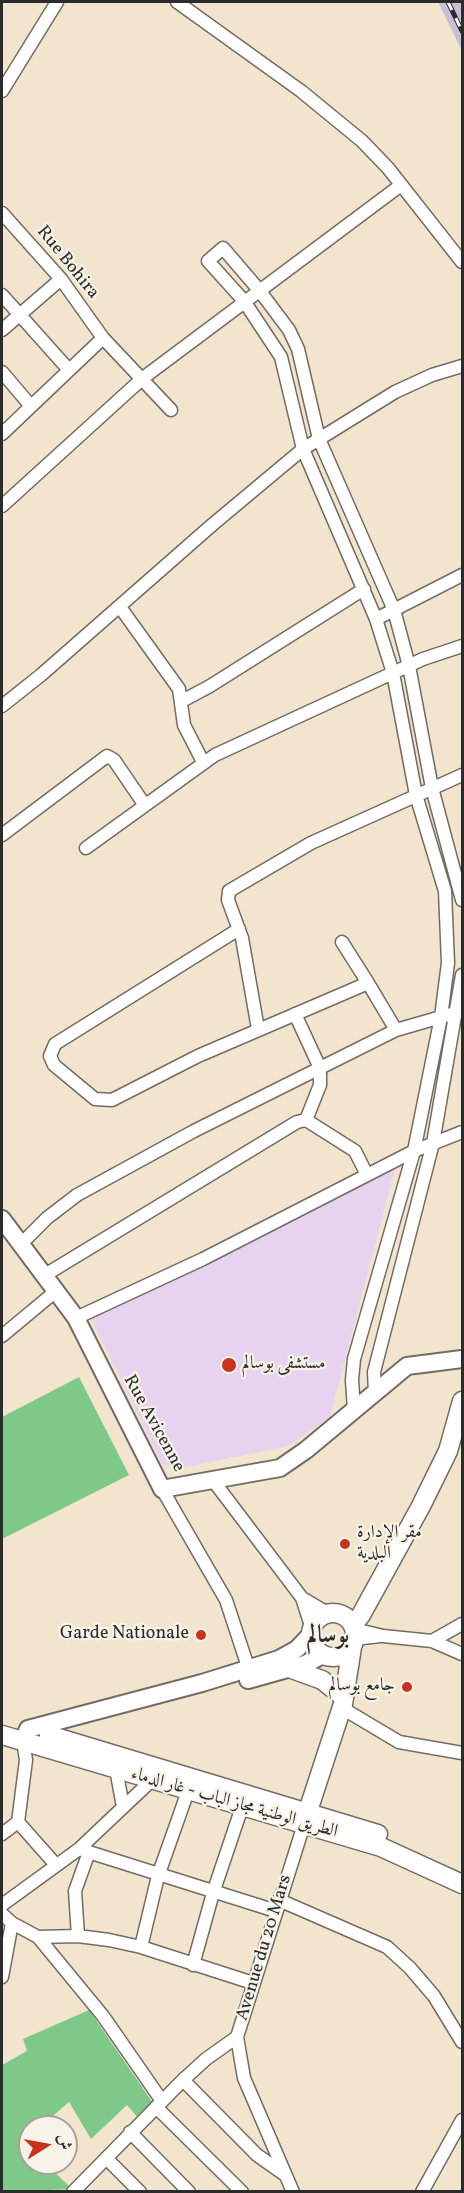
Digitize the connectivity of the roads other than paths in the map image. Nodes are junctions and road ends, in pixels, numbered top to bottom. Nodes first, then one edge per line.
1 (57, 2) edge
2 (177, 2) edge
3 (2, 91) edge
4 (401, 185) junction
5 (2, 213) edge
6 (462, 262) edge
7 (61, 279) junction
8 (260, 290) junction
9 (2, 295) edge
10 (244, 301) junction
11 (20, 314) junction
12 (2, 330) edge
13 (103, 338) junction
14 (462, 366) edge
15 (69, 370) junction
16 (2, 372) edge
17 (143, 378) junction
18 (30, 405) junction
19 (171, 410) dead end
20 (2, 434) edge
21 (319, 438) junction
22 (303, 449) junction
23 (2, 506) edge
24 (462, 575) edge
25 (364, 588) junction
26 (120, 607) junction
27 (394, 610) junction
28 (376, 619) junction
29 (462, 646) edge
30 (409, 666) junction
31 (393, 673) junction
32 (182, 701) junction
33 (2, 706) edge
34 (203, 762) junction
35 (462, 775) edge
36 (432, 788) junction
37 (416, 795) junction
38 (144, 804) junction
39 (2, 835) edge
40 (86, 848) dead end
41 (458, 861) edge
42 (462, 900) edge
43 (239, 929) junction
44 (342, 942) dead end
45 (462, 975) edge
46 (368, 983) junction
47 (460, 1012) edge
48 (295, 1014) junction
49 (441, 1017) junction
50 (258, 1029) junction
51 (396, 1030) junction
52 (320, 1068) junction
53 (306, 1120) junction
54 (462, 1132) edge
55 (433, 1143) junction
56 (414, 1151) junction
57 (367, 1175) junction
58 (2, 1219) edge
59 (21, 1244) junction
60 (45, 1275) junction
61 (56, 1292) junction
62 (76, 1318) junction
63 (2, 1336) edge
64 (462, 1359) edge
65 (375, 1392) junction
66 (462, 1401) edge
67 (354, 1410) junction
68 (460, 1426) edge
69 (455, 1451) edge
70 (212, 1479) junction
71 (162, 1489) junction
72 (302, 1598) junction
73 (462, 1624) edge
74 (347, 1628) junction
75 (311, 1631) junction
76 (432, 1641) junction
77 (462, 1654) edge
78 (325, 1655) junction
79 (289, 1668) junction
80 (250, 1674) junction
81 (342, 1701) junction
82 (2, 1722) edge
83 (2, 1735) edge
84 (34, 1737) junction
85 (462, 1753) edge
86 (116, 1769) junction
87 (152, 1780) junction
88 (188, 1791) junction
89 (123, 1807) junction
90 (242, 1807) junction
91 (306, 1818) junction
92 (18, 1822) junction
93 (2, 1834) edge
94 (84, 1851) junction
95 (56, 1865) junction
96 (462, 1871) edge
97 (159, 1876) junction
98 (462, 1884) edge
99 (213, 1893) junction
100 (2, 1905) edge
101 (278, 1906) junction
102 (2, 1914) edge
103 (12, 1923) junction
104 (38, 1936) junction
105 (78, 1936) junction
106 (141, 1947) junction
107 (193, 1965) junction
108 (2, 1977) edge
109 (253, 1983) junction
110 (237, 2037) junction
111 (462, 2042) edge
112 (183, 2080) junction
113 (159, 2104) junction
114 (462, 2120) edge
115 (130, 2132) junction
116 (106, 2158) junction
117 (284, 2174) junction
118 (80, 2189) edge
119 (140, 2192) edge
120 (189, 2192) edge
121 (242, 2192) edge
122 (293, 2192) edge
123 (422, 2192) edge

1 - 3 street
2 - 4 street
4 - 6 street
4 - 8 street
5 - 7 street, Rue Bohira
7 - 11 street
7 - 13 street, Rue Bohira
8 - 10 street
8 - 10 street
8 - 21 street
9 - 11 street
10 - 17 street
10 - 22 street
11 - 12 street
11 - 15 street
13 - 15 street
13 - 17 street, Rue Bohira
14 - 21 street
15 - 18 street
16 - 18 street
17 - 19 street, Rue Bohira
17 - 23 street
18 - 20 street
21 - 22 street
21 - 27 street
22 - 25 street
22 - 26 street
24 - 27 street
25 - 28 street
25 - 32 street
26 - 32 street
26 - 33 street
27 - 28 street
27 - 30 street
28 - 31 street
29 - 30 street
30 - 31 street
30 - 36 street
31 - 34 street
31 - 37 street
32 - 34 street
34 - 38 street
35 - 36 street
36 - 37 street
36 - 41 street
37 - 43 street
37 - 49 street
38 - 39 street
38 - 40 street
41 - 42 street
43 - 50 street
43 - 50 street
44 - 46 street
45 - 47 street
46 - 48 street
46 - 51 street
47 - 49 street
47 - 55 street
48 - 50 street
48 - 52 street
49 - 51 street
49 - 56 street
51 - 52 street
52 - 53 street
52 - 59 street
53 - 57 street
53 - 60 street
54 - 55 street
55 - 56 street
55 - 65 street
56 - 57 street
56 - 67 street
57 - 62 street
58 - 59 street, Rue Avicenne
59 - 60 street, Rue Avicenne
60 - 61 street, Rue Avicenne
61 - 62 street, Rue Avicenne
61 - 63 street
62 - 71 street, Rue Avicenne
64 - 65 street, Rue Avicenne
65 - 67 street, Rue Avicenne
66 - 68 main road
67 - 70 street, Rue Avicenne
68 - 69 main road
69 - 74 main road
70 - 71 street, Rue Avicenne
70 - 72 street
71 - 80 street
72 - 74 street
72 - 75 street
73 - 76 street
74 - 75 main road
74 - 76 street
74 - 78 main road
74 - 81 main road, Avenue du 20 Mars
75 - 78 main road
75 - 80 street
76 - 77 street
78 - 79 street
78 - 81 main road
79 - 80 street
79 - 81 main road
80 - 84 street
81 - 85 street
81 - 91 main road, Avenue du 20 Mars
82 - 84 main road, الطريق الوطنية مجاز الباب - غار الدماء
83 - 84 main road, الطريق الوطنية مجاز الباب - غار الدماء
84 - 86 main road, الطريق الوطنية مجاز الباب - غار الدماء
84 - 91 main road, الطريق الوطنية مجاز الباب - غار الدماء
84 - 92 street
86 - 87 main road, الطريق الوطنية مجاز الباب - غار الدماء
86 - 89 street
87 - 88 main road, الطريق الوطنية مجاز الباب - غار الدماء
87 - 89 street
88 - 90 main road, الطريق الوطنية مجاز الباب - غار الدماء
88 - 97 street
89 - 94 street
90 - 91 main road, الطريق الوطنية مجاز الباب - غار الدماء
90 - 99 street
91 - 96 main road, الطريق الوطنية مجاز الباب - غار الدماء
91 - 98 main road, الطريق الوطنية مجاز الباب - غار الدماء
91 - 101 street, Avenue du 20 Mars
92 - 93 street
92 - 95 street
94 - 95 street
94 - 97 street
94 - 105 street
95 - 100 street
97 - 99 street
97 - 106 street
99 - 101 street
99 - 107 street
101 - 109 street, Avenue du 20 Mars
101 - 111 street
102 - 103 street
103 - 104 street
103 - 108 street
104 - 105 street
104 - 113 street
105 - 106 street
106 - 107 street
107 - 109 street
109 - 110 street, Avenue du 20 Mars
110 - 112 street
110 - 117 street, Avenue du 20 Mars
112 - 113 street
112 - 117 street
113 - 115 street
113 - 121 street
114 - 123 street
115 - 116 street
115 - 120 street
116 - 118 street
116 - 119 street
117 - 122 street, Avenue du 20 Mars

